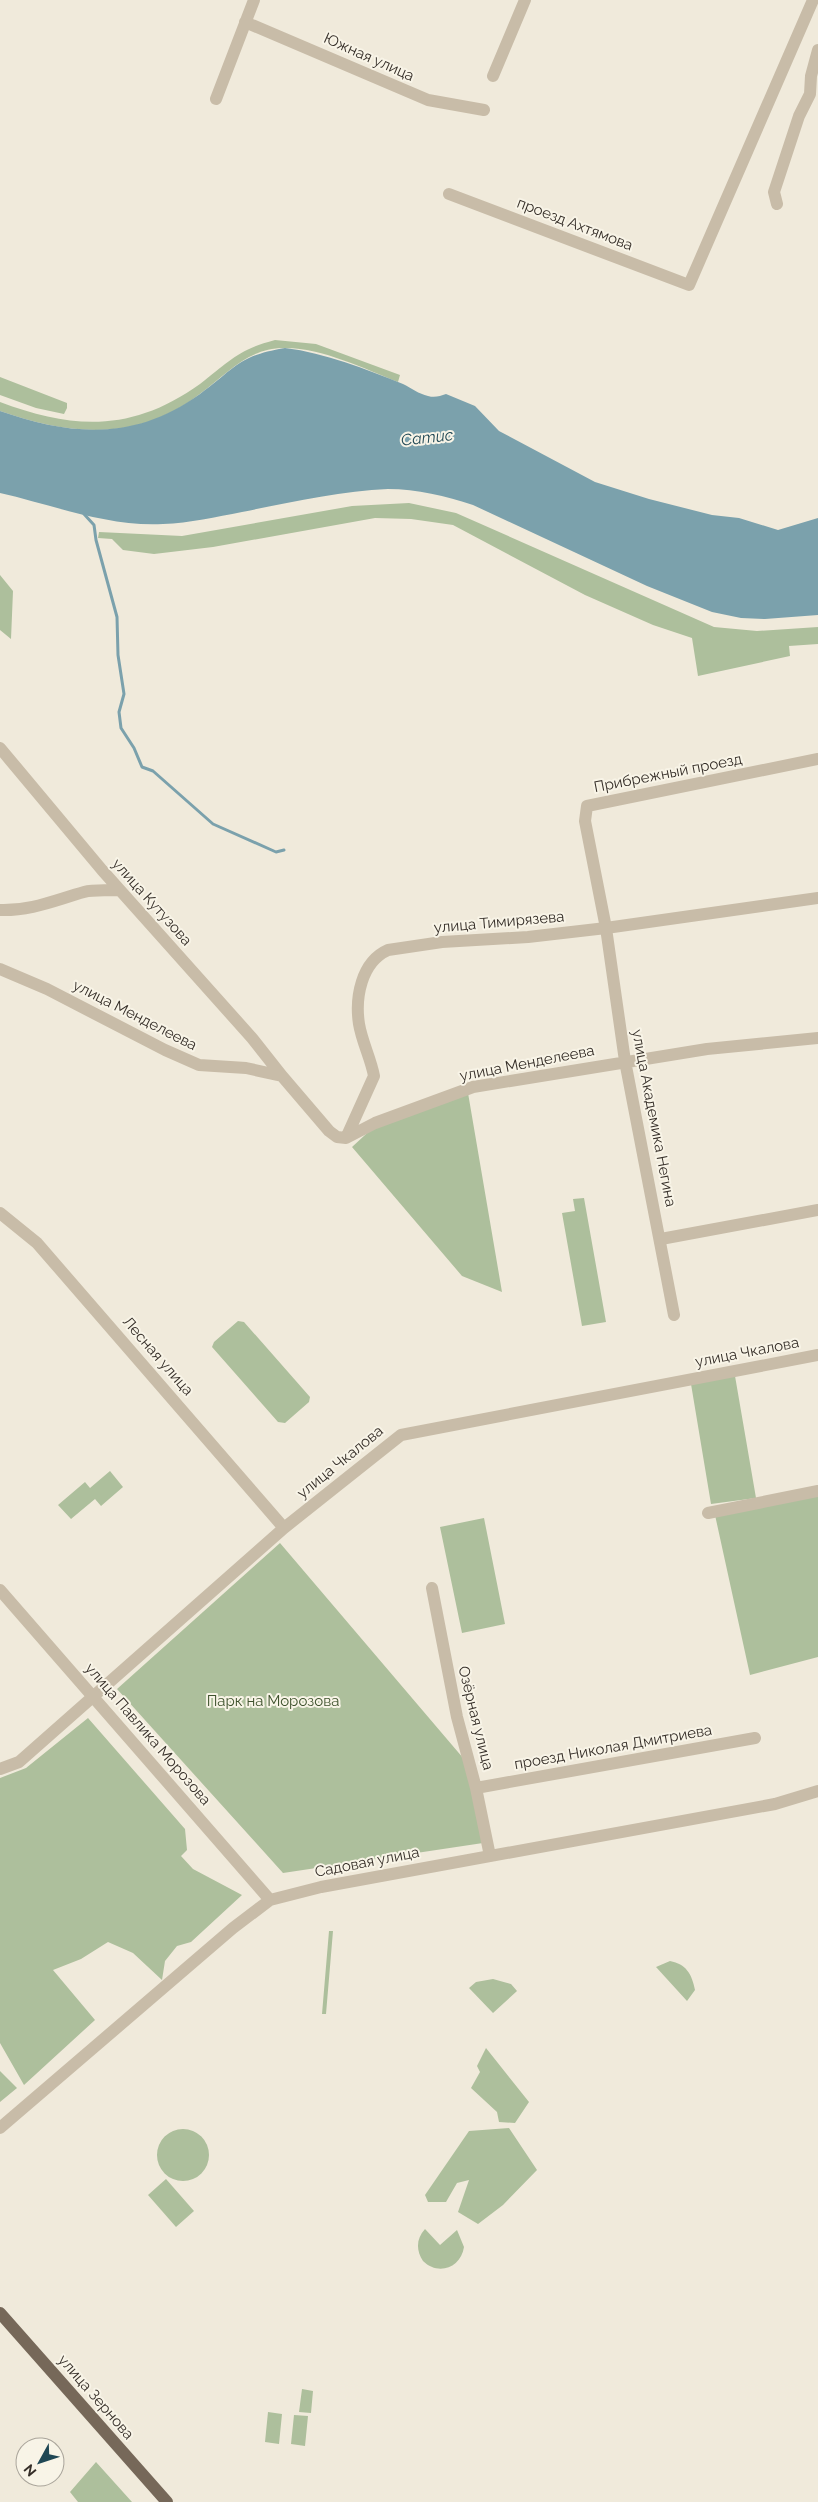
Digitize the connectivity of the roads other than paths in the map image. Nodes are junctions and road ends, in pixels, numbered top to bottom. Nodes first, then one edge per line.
1 (254, 0) edge
2 (525, 0) edge
3 (813, 0) edge
4 (245, 22) junction
5 (818, 50) edge
6 (494, 76) dead end
7 (814, 96) edge
8 (216, 99) dead end
9 (484, 110) dead end
10 (449, 194) dead end
11 (777, 204) dead end
12 (0, 748) edge
13 (818, 759) edge
14 (120, 890) junction
15 (818, 898) edge
16 (0, 910) edge
17 (606, 928) junction
18 (0, 968) edge
19 (818, 1038) edge
20 (625, 1061) junction
21 (282, 1076) junction
22 (346, 1138) junction
23 (818, 1210) edge
24 (0, 1213) edge
25 (660, 1239) junction
26 (674, 1315) dead end
27 (818, 1355) edge
28 (818, 1491) edge
29 (708, 1513) dead end
30 (284, 1528) junction
31 (432, 1588) dead end
32 (0, 1590) edge
33 (95, 1697) junction
34 (755, 1738) dead end
35 (0, 1770) edge
36 (476, 1788) junction
37 (818, 1792) edge
38 (490, 1856) junction
39 (270, 1900) junction
40 (0, 2128) edge
41 (0, 2314) edge
42 (167, 2502) edge

1 - 4 street
2 - 6 street
3 - 10 street, проезд Ахтямова
4 - 8 street
4 - 9 street, Южная улица
5 - 7 street
7 - 11 street
12 - 14 street, улица Кутузова
13 - 17 street, Прибрежный проезд
14 - 16 street
14 - 21 street, улица Кутузова
15 - 17 street, улица Тимирязева
17 - 20 street, улица Академика Негина
17 - 22 street, улица Тимирязева
18 - 21 street, улица Менделеева
19 - 20 street, улица Менделеева
20 - 22 street, улица Менделеева
20 - 25 street, улица Академика Негина
21 - 22 street
23 - 25 street
24 - 30 street, Лесная улица
25 - 26 street, улица Академика Негина
27 - 30 street, улица Чкалова
28 - 29 street
30 - 33 street, улица Чкалова
31 - 36 street, Озёрная улица
32 - 33 street, улица Павлика Морозова
33 - 35 street, улица Чкалова
33 - 39 street, улица Павлика Морозова
34 - 36 street, проезд Николая Дмитриева
36 - 38 street, Озёрная улица
37 - 38 street, Садовая улица
38 - 39 street, Садовая улица
39 - 40 street, Садовая улица
41 - 42 main road, улица Зернова

